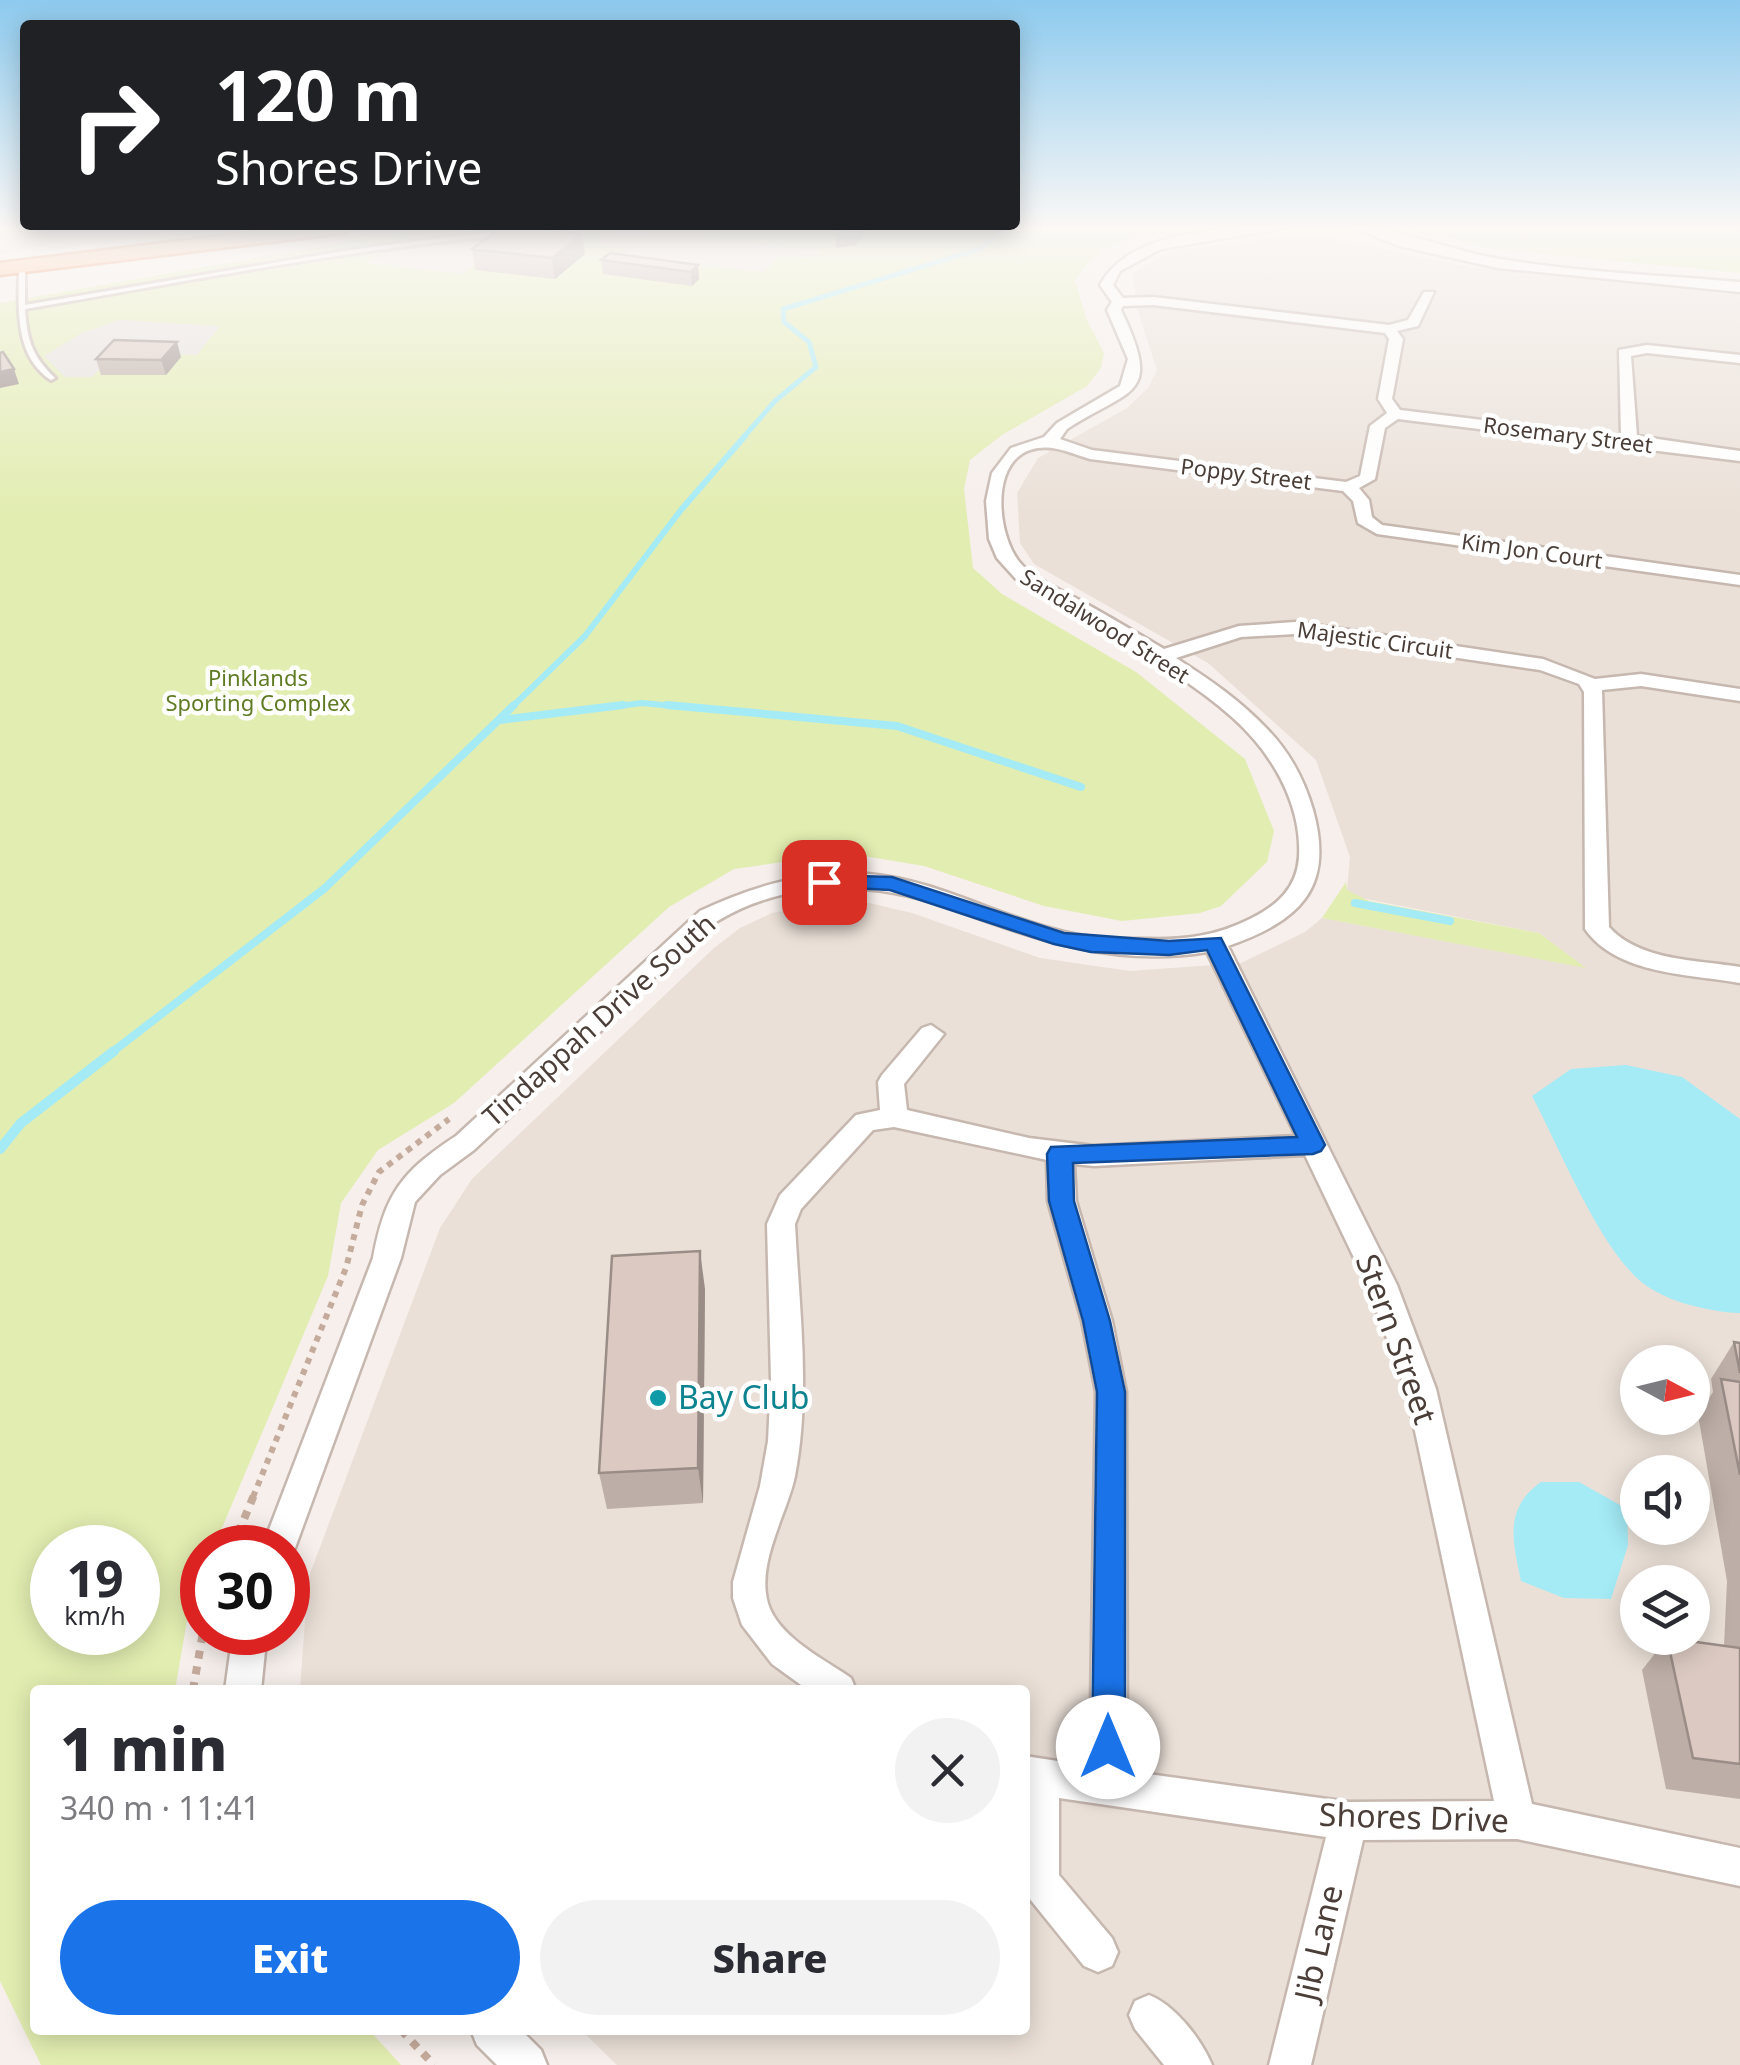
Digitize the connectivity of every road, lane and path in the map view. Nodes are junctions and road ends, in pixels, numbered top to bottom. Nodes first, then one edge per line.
1 (24, 323) edge
2 (1120, 323) edge
3 (1344, 323) edge
4 (1412, 323) edge
5 (1390, 329) junction
6 (1740, 359) edge
7 (50, 378) dead end
8 (1395, 414) junction
9 (1629, 438) junction
10 (1052, 440) junction
11 (1740, 456) edge
12 (1348, 487) junction
13 (1740, 580) edge
14 (1159, 657) junction
15 (1589, 684) junction
16 (1740, 695) edge
17 (1290, 904) joint
18 (1214, 942) junction
19 (1740, 975) edge
20 (931, 1034) dead end
21 (458, 1113) dead end
22 (894, 1117) junction
23 (1313, 1145) junction
24 (1060, 1154) junction
25 (241, 1525) edge
26 (287, 1525) edge
27 (199, 1655) edge
28 (247, 1655) edge
29 (194, 1685) edge
30 (244, 1685) edge
31 (831, 1685) edge
32 (1033, 1776) edge
33 (1108, 1787) junction
34 (1517, 1820) junction
35 (1349, 1821) junction
36 (1740, 1867) edge
37 (1098, 1952) dead end
38 (1150, 2015) dead end
39 (405, 2035) edge
40 (497, 2035) edge
41 (434, 2065) edge
42 (526, 2065) edge
43 (1191, 2065) edge
44 (1290, 2065) edge

1 - 7 lane
2 - 10 street, Sandalwood Street
3 - 5 street
4 - 5 street
5 - 8 street
6 - 9 street
8 - 9 street, Rosemary Street
8 - 12 street, Poppy Street
9 - 11 street, Rosemary Street
10 - 12 street, Poppy Street
10 - 14 street, Sandalwood Street
12 - 13 street, Kim Jon Court
14 - 15 street, Majestic Circuit
14 - 17 street, Sandalwood Street
15 - 16 street, Majestic Circuit
15 - 19 street
17 - 18 street, Tindappah Drive South
18 - 23 street, Stern Street
18 - 26 street, Tindappah Drive South
20 - 22 street
21 - 25 path
22 - 24 street
22 - 31 street
23 - 24 street
23 - 34 street, Stern Street
24 - 33 street
27 - 29 path
28 - 30 street
32 - 33 street, Shores Drive
32 - 37 street
33 - 35 street, Shores Drive
34 - 35 street, Shores Drive
34 - 36 street, Shores Drive
35 - 44 street, Jib Lane
38 - 43 street
39 - 41 path
40 - 42 street

